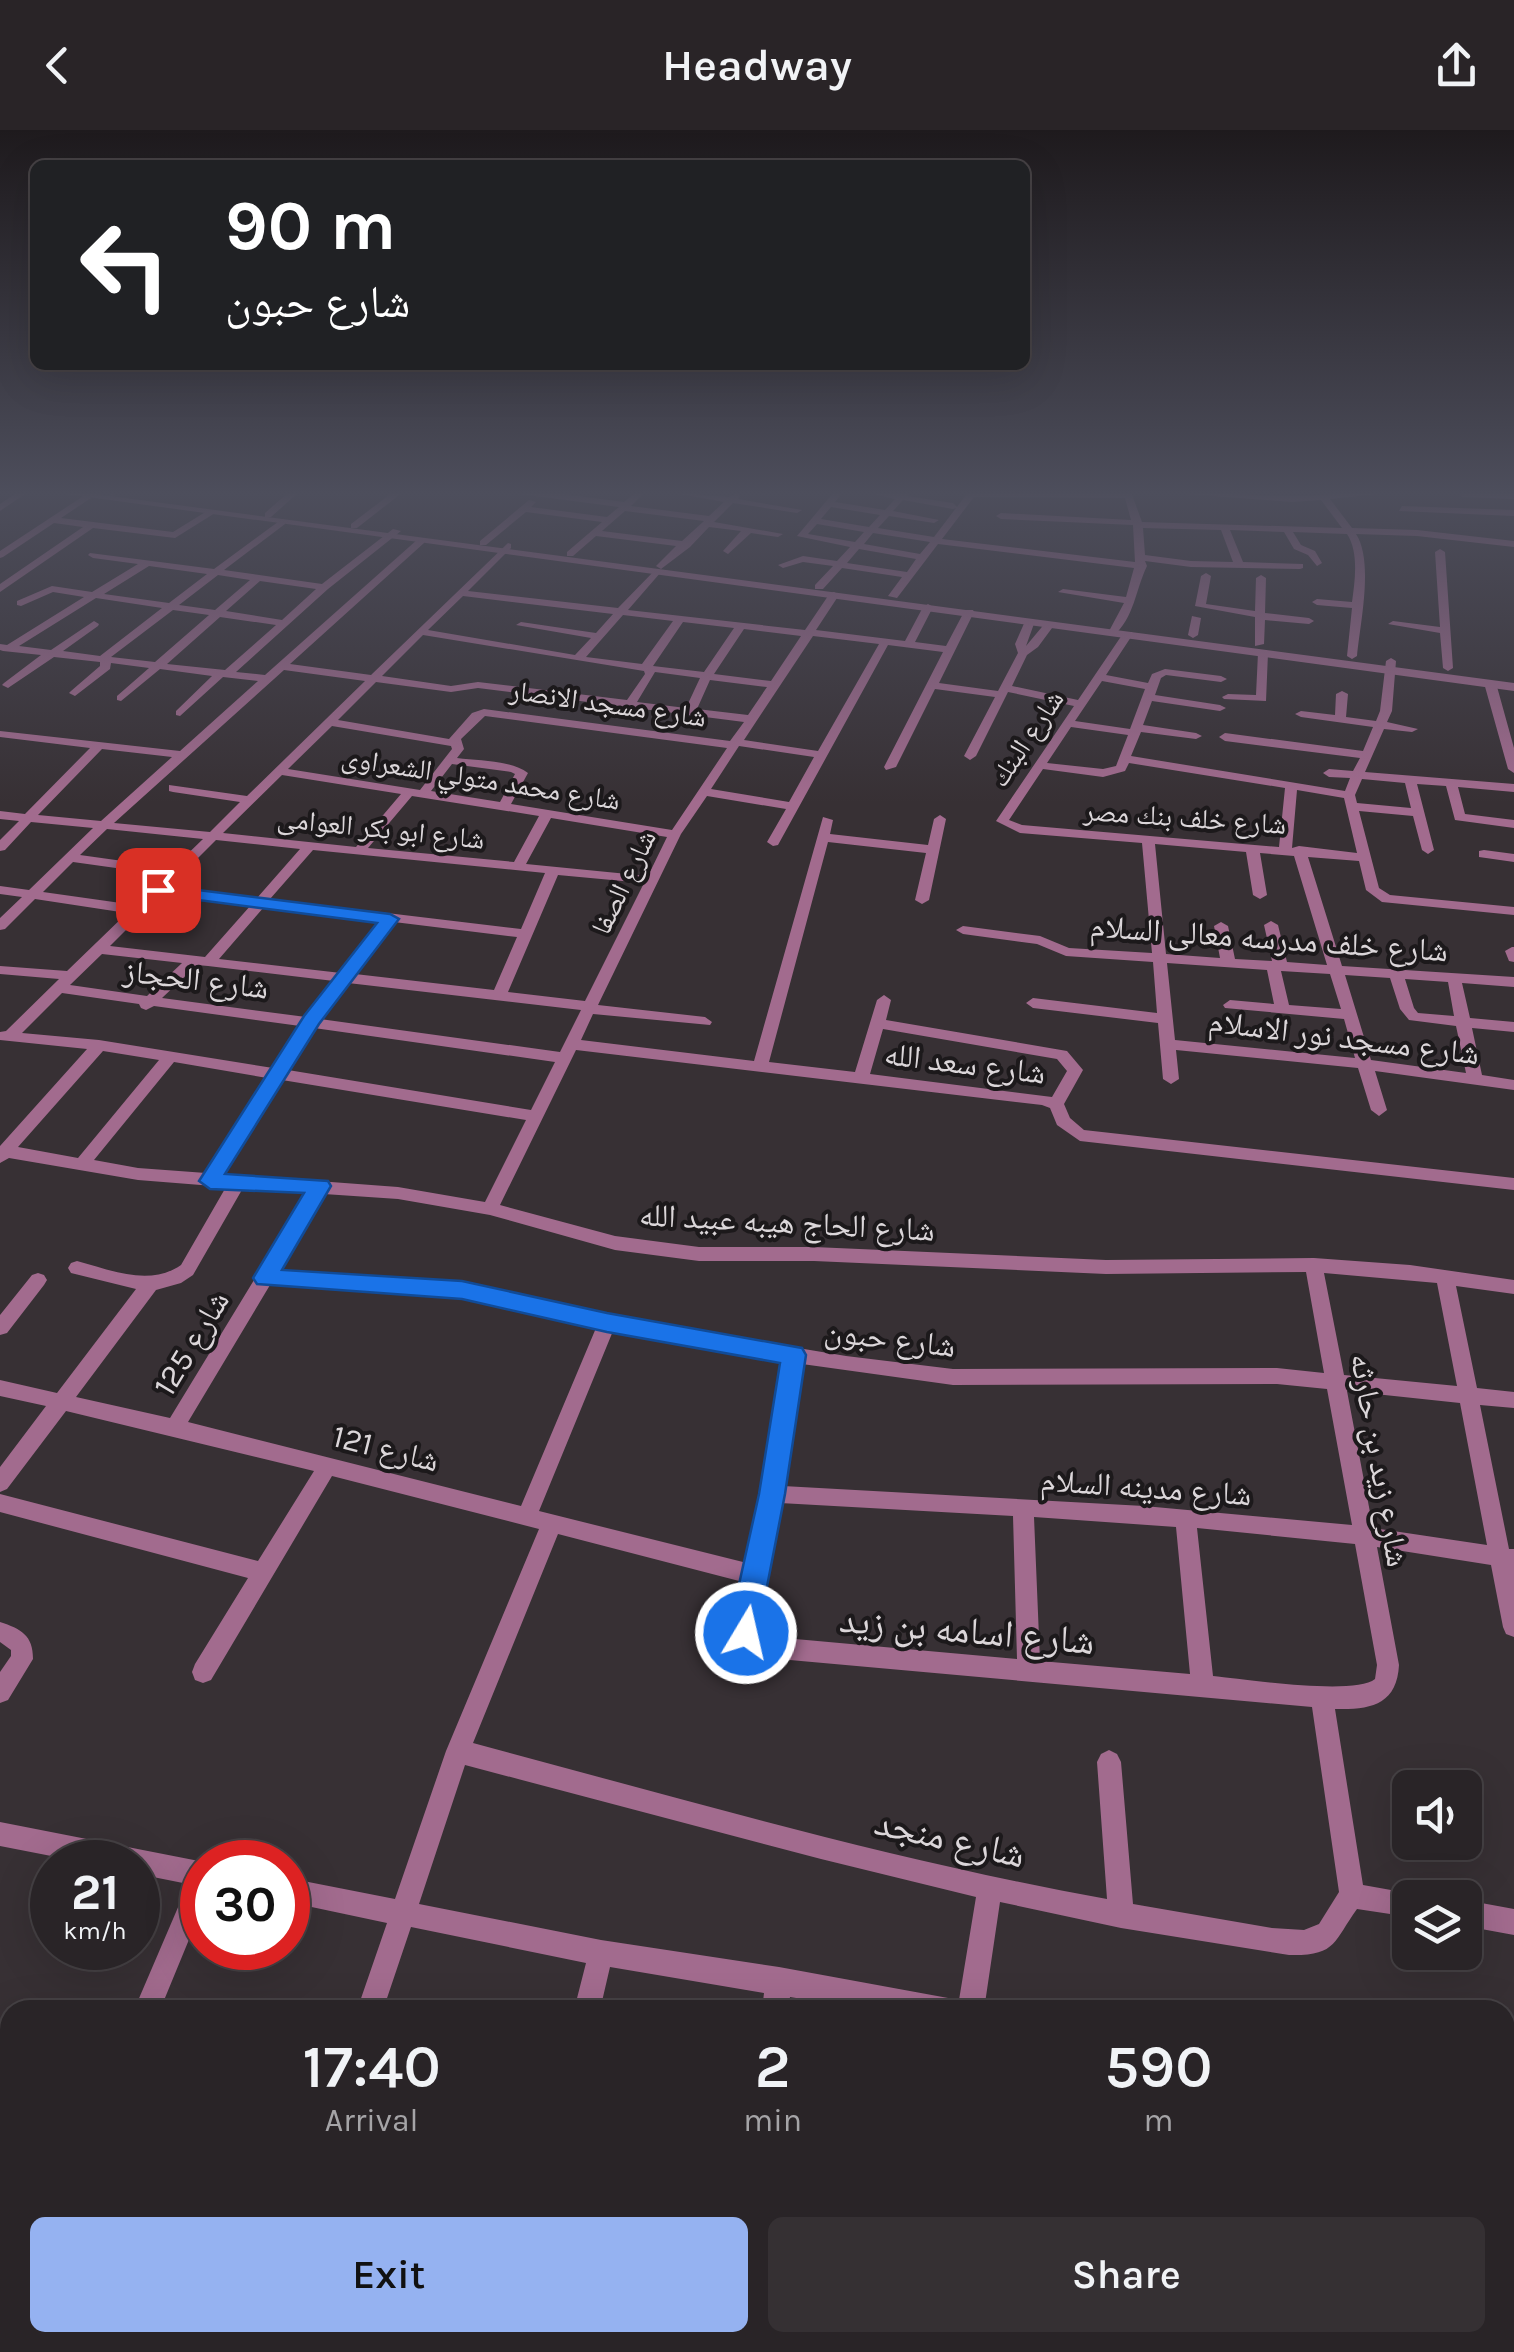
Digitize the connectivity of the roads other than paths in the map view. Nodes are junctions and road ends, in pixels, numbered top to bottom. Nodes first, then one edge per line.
1 (36, 596) edge
2 (95, 596) joint
3 (182, 596) edge
4 (238, 596) edge
5 (314, 596) edge
6 (360, 596) edge
7 (458, 596) edge
8 (483, 596) edge
9 (634, 596) edge
10 (834, 596) joint
11 (893, 596) edge
12 (1094, 596) edge
13 (1131, 596) edge
14 (1202, 596) edge
15 (1261, 596) edge
16 (1357, 596) edge
17 (1443, 596) edge
18 (1130, 600) junction
19 (1317, 602) dead end
20 (21, 603) dead end
21 (543, 603) junction
22 (1356, 605) junction
23 (168, 606) junction
24 (928, 607) junction
25 (620, 612) junction
26 (969, 612) junction
27 (218, 613) junction
28 (1260, 615) junction
29 (1196, 618) dead end
30 (680, 619) junction
31 (1309, 621) dead end
32 (1030, 622) junction
33 (284, 623) junction
34 (94, 624) dead end
35 (1050, 624) junction
36 (1394, 624) dead end
37 (522, 625) junction
38 (741, 626) junction
39 (1119, 631) junction
40 (1446, 631) junction
41 (421, 632) junction
42 (809, 633) junction
43 (1193, 635) junction
44 (598, 636) junction
45 (885, 642) junction
46 (503, 644) junction
47 (908, 645) junction
48 (1261, 648) junction
49 (4, 649) edge
50 (950, 650) junction
51 (1023, 653) junction
52 (50, 654) junction
53 (1352, 656) junction
54 (578, 659) junction
55 (104, 660) junction
56 (157, 666) junction
57 (282, 666) junction
58 (1391, 666) junction
59 (1448, 668) junction
60 (647, 669) junction
61 (224, 674) junction
62 (707, 676) junction
63 (1098, 677) junction
64 (1514, 677) edge
65 (268, 679) junction
66 (373, 679) junction
67 (1222, 679) dead end
68 (1490, 684) junction
69 (8, 685) dead end
70 (774, 685) junction
71 (932, 685) junction
72 (1514, 686) edge
73 (512, 690) junction
74 (1003, 692) junction
75 (1150, 692) junction
76 (75, 693) dead end
77 (1342, 694) dead end
78 (120, 698) dead end
79 (630, 704) junction
80 (1080, 704) junction
81 (493, 712) junction
82 (690, 712) junction
83 (180, 713) dead end
84 (750, 719) junction
85 (1340, 719) junction
86 (329, 722) junction
87 (1067, 722) junction
88 (1379, 724) junction
89 (1412, 730) dead end
90 (1137, 731) junction
91 (0, 734) edge
92 (15, 735) junction
93 (1196, 736) dead end
94 (1225, 736) dead end
95 (454, 743) junction
96 (734, 744) junction
97 (100, 745) junction
98 (1288, 745) junction
99 (0, 748) edge
100 (822, 754) junction
101 (184, 755) junction
102 (970, 756) dead end
103 (1367, 756) junction
104 (449, 760) junction
105 (1126, 760) junction
106 (1038, 765) junction
107 (890, 767) dead end
108 (1514, 769) edge
109 (280, 771) junction
110 (1329, 773) dead end
111 (1357, 775) junction
112 (1410, 780) junction
113 (1451, 783) junction
114 (1292, 786) junction
115 (173, 788) dead end
116 (1514, 788) edge
117 (701, 791) junction
118 (415, 794) junction
119 (250, 800) junction
120 (1350, 800) junction
121 (794, 806) junction
122 (504, 808) junction
123 (1419, 813) junction
124 (547, 814) junction
125 (0, 816) edge
126 (29, 818) junction
127 (827, 820) dead end
128 (940, 820) dead end
129 (1002, 821) joint
130 (105, 824) junction
131 (1514, 824) edge
132 (216, 834) junction
133 (674, 834) junction
134 (822, 837) junction
135 (1148, 840) junction
136 (773, 842) dead end
137 (309, 847) junction
138 (1252, 847) junction
139 (0, 848) edge
140 (933, 850) junction
141 (1292, 850) junction
142 (1428, 850) dead end
143 (358, 852) junction
144 (1484, 854) dead end
145 (70, 858) junction
146 (1366, 858) junction
147 (1514, 858) edge
148 (518, 867) junction
149 (553, 870) junction
150 (177, 872) junction
151 (652, 880) junction
152 (0, 890) edge
153 (158, 890) junction
154 (32, 894) junction
155 (1260, 895) dead end
156 (922, 900) dead end
157 (259, 904) junction
158 (138, 910) junction
159 (1514, 911) edge
160 (390, 919) junction
161 (1271, 925) dead end
162 (0, 926) edge
163 (1221, 926) dead end
164 (963, 930) dead end
165 (526, 934) junction
166 (98, 949) junction
167 (1160, 959) junction
168 (201, 961) junction
169 (1228, 962) junction
170 (1277, 965) junction
171 (1336, 969) junction
172 (0, 970) edge
173 (1396, 974) junction
174 (71, 976) junction
175 (343, 977) junction
176 (1454, 978) junction
177 (1514, 982) edge
178 (58, 988) junction
179 (500, 996) junction
180 (884, 1000) dead end
181 (1033, 1003) dead end
182 (1230, 1005) dead end
183 (144, 1007) junction
184 (589, 1008) junction
185 (1284, 1010) junction
186 (1350, 1016) junction
187 (1165, 1019) junction
188 (311, 1020) junction
189 (705, 1022) dead end
190 (1463, 1023) junction
191 (877, 1024) junction
192 (1514, 1027) edge
193 (4, 1036) edge
194 (1168, 1044) junction
195 (99, 1045) junction
196 (568, 1050) junction
197 (171, 1056) junction
198 (1365, 1064) junction
199 (760, 1067) junction
200 (276, 1073) junction
201 (861, 1080) junction
202 (1171, 1080) dead end
203 (1475, 1080) junction
204 (1514, 1085) edge
205 (1056, 1104) junction
206 (1379, 1110) dead end
207 (536, 1116) junction
208 (2, 1154) edge
209 (82, 1164) junction
210 (210, 1181) junction
211 (237, 1182) junction
212 (1514, 1184) edge
213 (320, 1186) junction
214 (490, 1209) junction
215 (1314, 1264) junction
216 (77, 1268) dead end
217 (1445, 1277) junction
218 (265, 1278) junction
219 (38, 1280) dead end
220 (150, 1284) junction
221 (1514, 1287) edge
222 (607, 1322) junction
223 (0, 1328) edge
224 (794, 1355) junction
225 (1335, 1379) junction
226 (0, 1388) edge
227 (1466, 1392) junction
228 (1514, 1400) edge
229 (63, 1402) junction
230 (175, 1427) junction
231 (327, 1466) junction
232 (0, 1483) edge
233 (772, 1494) junction
234 (0, 1504) edge
235 (1023, 1509) junction
236 (528, 1516) junction
237 (1186, 1518) junction
238 (552, 1523) junction
239 (1364, 1534) junction
240 (1508, 1558) edge
241 (263, 1572) junction
242 (756, 1575) junction
243 (1514, 1627) edge
244 (0, 1632) edge
245 (1388, 1666) joint
246 (1029, 1671) junction
247 (203, 1672) dead end
248 (1203, 1686) junction
249 (0, 1692) edge
250 (1322, 1697) junction
251 (458, 1751) junction
252 (1108, 1762) dead end
253 (0, 1834) edge
254 (180, 1871) edge
255 (990, 1886) junction
256 (310, 1894) edge
257 (1352, 1896) junction
258 (1392, 1902) edge
259 (401, 1912) junction
260 (1121, 1915) junction
261 (1482, 1917) edge
262 (1514, 1922) edge
263 (180, 1930) edge
264 (601, 1953) junction
265 (779, 1980) junction
266 (151, 2000) edge
267 (373, 2000) edge
268 (589, 2000) edge
269 (776, 2000) edge
270 (887, 2000) edge
271 (973, 2000) edge

1 - 20 street
2 - 23 street
2 - 49 street
3 - 23 street
4 - 27 street
5 - 33 street
6 - 57 street
7 - 41 street
8 - 21 street
9 - 25 street
10 - 24 street
10 - 42 street, شارع الصفا
11 - 39 street
12 - 18 street
13 - 18 street, شارع البنك
14 - 28 street
15 - 28 street
16 - 22 street
17 - 40 street
18 - 39 street, شارع البنك
19 - 22 street
21 - 25 street
21 - 37 street
22 - 53 street
23 - 27 street
23 - 55 street
24 - 26 street
24 - 47 street
25 - 30 street
25 - 44 street
26 - 32 street
26 - 50 street
27 - 33 street
27 - 56 street
28 - 31 street
28 - 48 street
29 - 43 street
30 - 38 street
30 - 60 street
32 - 35 street
32 - 51 street
33 - 61 street
34 - 52 street
35 - 39 street
35 - 51 street
36 - 40 street
37 - 44 street
37 - 46 street
38 - 42 street
38 - 62 street
39 - 43 street
39 - 48 street
39 - 63 street, شارع البنك
40 - 59 street
41 - 46 street
41 - 66 street
42 - 45 street
42 - 70 street, شارع الصفا
43 - 48 street
44 - 54 street
45 - 47 street
45 - 100 street
46 - 54 street
47 - 50 street
48 - 53 street
48 - 58 street
48 - 75 street
49 - 52 street
50 - 71 street
51 - 74 street
52 - 55 street
52 - 69 street
53 - 58 street
54 - 60 street
55 - 56 street
55 - 76 street
56 - 61 street
56 - 78 street
57 - 65 street
57 - 66 street
58 - 59 street
58 - 68 street
58 - 88 street
59 - 64 street
60 - 62 street
60 - 79 street
61 - 65 street
61 - 83 street
62 - 70 street
62 - 82 street
63 - 75 street
63 - 80 street, شارع البنك
65 - 101 street
66 - 73 street
66 - 86 street
67 - 75 street
68 - 72 street
68 - 108 street
70 - 84 street, شارع الصفا
71 - 74 street
71 - 107 street
73 - 79 street
73 - 81 street
74 - 80 street
74 - 102 street
75 - 90 street
77 - 85 street
79 - 82 street
80 - 87 street, شارع البنك
81 - 95 street, شارع مسجد الانصار
81 - 96 street, شارع مسجد الانصار
82 - 84 street
84 - 96 street, شارع الصفا
85 - 88 street
85 - 98 street
86 - 95 street
86 - 109 street
87 - 90 street
87 - 106 street, شارع البنك
88 - 89 street
88 - 103 street
90 - 93 street
90 - 105 street
91 - 92 street
92 - 97 street
92 - 99 street
94 - 98 street
95 - 104 street
96 - 100 street, شارع مسجد الانصار
96 - 117 street, شارع الصفا
97 - 101 street
97 - 126 street
98 - 103 street
100 - 121 street
101 - 130 street
103 - 111 street
104 - 118 street
104 - 122 street
105 - 106 street
105 - 114 street
106 - 129 street, شارع البنك
109 - 118 street, شارع محمد متولي الشعراوى
109 - 119 street
110 - 111 street
111 - 112 street
111 - 120 street
112 - 113 street
112 - 123 street
113 - 116 street
113 - 131 street
114 - 120 street
114 - 141 street
115 - 119 street
117 - 121 street
117 - 133 street, شارع الصفا
118 - 122 street, شارع محمد متولي الشعراوى
118 - 143 street
119 - 132 street
120 - 123 street
120 - 146 street
121 - 136 street
122 - 124 street, شارع محمد متولي الشعراوى
123 - 142 street
124 - 133 street, شارع محمد متولي الشعراوى
124 - 148 street
125 - 126 street, شارع ابو بكر العوامى
126 - 130 street, شارع ابو بكر العوامى
126 - 139 street
127 - 134 street
128 - 140 street
129 - 135 street, شارع خلف بنك مصر
130 - 132 street, شارع ابو بكر العوامى
130 - 145 street
132 - 137 street, شارع ابو بكر العوامى
132 - 150 street
133 - 151 street, شارع الصفا
134 - 140 street
134 - 199 street
135 - 138 street, شارع خلف بنك مصر
135 - 167 street
137 - 143 street, شارع ابو بكر العوامى
137 - 157 street
138 - 141 street, شارع خلف بنك مصر
138 - 155 street
140 - 156 street
141 - 146 street, شارع خلف بنك مصر
141 - 171 street
143 - 148 street, شارع ابو بكر العوامى
144 - 147 street
145 - 150 street
145 - 154 street
146 - 159 street
148 - 149 street, شارع ابو بكر العوامى
149 - 151 street, شارع ابو بكر العوامى
149 - 165 street
150 - 153 street
151 - 184 street, شارع الصفا
152 - 154 street
153 - 157 street
153 - 158 street
154 - 158 street
154 - 162 street
157 - 160 street
157 - 168 street
158 - 166 street
160 - 165 street
160 - 175 street
161 - 170 street
163 - 169 street
164 - 167 street, شارع خلف مدرسه معالى السلام
165 - 179 street
166 - 168 street
166 - 174 street
167 - 169 street, شارع خلف مدرسه معالى السلام
167 - 187 street
168 - 175 street
168 - 183 street
169 - 170 street, شارع خلف مدرسه معالى السلام
170 - 171 street, شارع خلف مدرسه معالى السلام
170 - 185 street
171 - 173 street, شارع خلف مدرسه معالى السلام
171 - 186 street
172 - 174 street
173 - 176 street, شارع خلف مدرسه معالى السلام
173 - 190 street
174 - 178 street
175 - 179 street
175 - 188 street
176 - 177 street, شارع خلف مدرسه معالى السلام
176 - 190 street
178 - 183 street, شارع الحجاز
178 - 193 street
179 - 184 street
180 - 191 street
181 - 187 street
182 - 185 street
183 - 188 street, شارع الحجاز
184 - 189 street
184 - 196 street, شارع الصفا
185 - 186 street
186 - 198 street
187 - 194 street
188 - 196 street, شارع الحجاز
188 - 200 street
190 - 192 street
190 - 203 street
191 - 201 street
191 - 205 street
193 - 195 street
194 - 198 street, شارع مسجد نور الاسلام
194 - 202 street
195 - 197 street
195 - 208 street
196 - 199 street, شارع سعد الله
196 - 207 street, شارع الصفا
197 - 200 street
197 - 209 street
198 - 203 street, شارع مسجد نور الاسلام
198 - 206 street
199 - 201 street, شارع سعد الله
200 - 207 street
200 - 210 street
201 - 205 street, شارع سعد الله
203 - 204 street, شارع مسجد نور الاسلام
205 - 212 street, شارع سعد الله
207 - 214 street, شارع الصفا
208 - 209 street, شارع الحاج هيبه عبيد الله
209 - 210 street, شارع الحاج هيبه عبيد الله
210 - 211 street, شارع الحاج هيبه عبيد الله
211 - 213 street, شارع الحاج هيبه عبيد الله
211 - 220 street
213 - 214 street, شارع الحاج هيبه عبيد الله
213 - 218 street, شارع 125
214 - 215 street, شارع الحاج هيبه عبيد الله
215 - 217 street, شارع الحاج هيبه عبيد الله
215 - 225 street, شارع زيد بن حارثه
216 - 220 street
217 - 221 street, شارع الحاج هيبه عبيد الله
217 - 227 street
218 - 222 street, شارع حبون
218 - 230 street, شارع 125
219 - 223 street
220 - 229 street
222 - 224 street, شارع حبون
222 - 236 street
224 - 225 street, شارع حبون
224 - 233 street, شارع اسامه بن زيد
225 - 227 street, شارع حبون
225 - 239 street, شارع زيد بن حارثه
226 - 229 street, شارع 121
227 - 228 street, شارع حبون
227 - 240 street
229 - 230 street, شارع 121
229 - 232 street
230 - 231 street, شارع 121
231 - 236 street, شارع 121
231 - 241 street
233 - 235 street, شارع مدينه السلام
233 - 242 street, شارع اسامه بن زيد
234 - 241 street
235 - 237 street, شارع مدينه السلام
235 - 246 street
236 - 238 street, شارع 121
237 - 239 street, شارع مدينه السلام
237 - 248 street
238 - 242 street, شارع 121
238 - 251 street
239 - 240 street, شارع مدينه السلام
239 - 245 street, شارع زيد بن حارثه
240 - 243 street
241 - 247 street
242 - 246 street, شارع اسامه بن زيد
244 - 249 street
245 - 250 street, شارع اسامه بن زيد
246 - 248 street, شارع اسامه بن زيد
248 - 250 street, شارع اسامه بن زيد
250 - 257 street
251 - 255 street, شارع منجد
251 - 259 street
252 - 260 street
253 - 254 street
255 - 260 street, شارع منجد
255 - 271 street
256 - 259 street
257 - 258 street
257 - 260 street, شارع منجد
259 - 264 street
259 - 267 street
261 - 262 street
263 - 266 street
264 - 265 street
264 - 268 street
265 - 269 street
265 - 270 street

